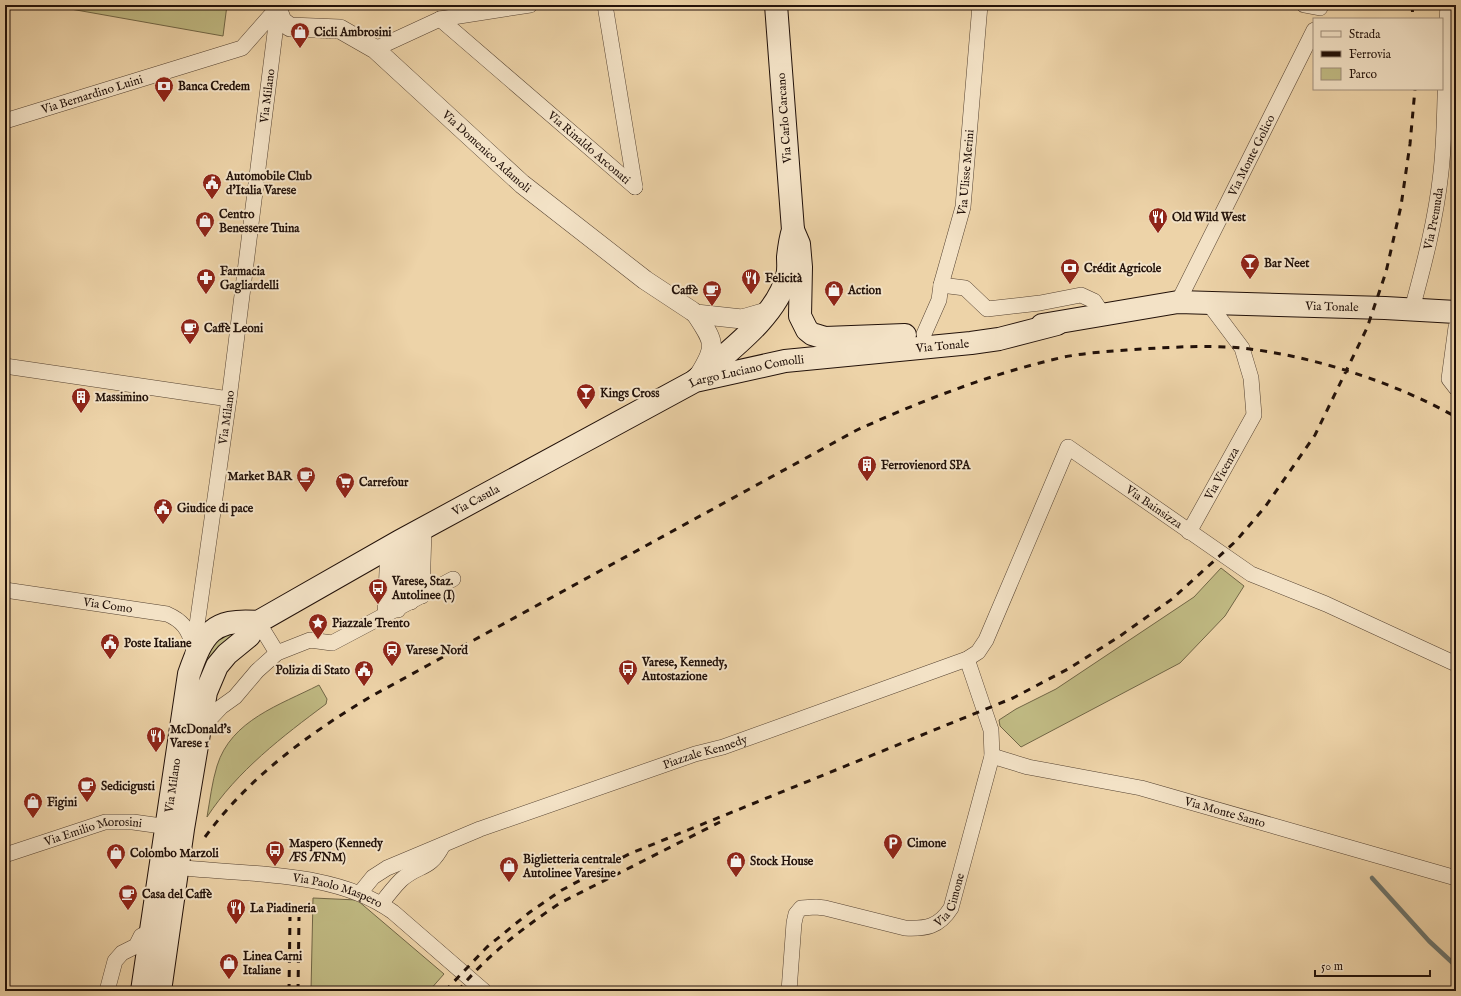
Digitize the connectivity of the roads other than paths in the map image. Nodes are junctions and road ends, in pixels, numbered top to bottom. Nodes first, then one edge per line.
1 (530, 5) edge
2 (606, 5) edge
3 (776, 5) edge
4 (980, 5) edge
5 (1304, 5) edge
6 (1448, 5) edge
7 (278, 6) edge
8 (1320, 11) edge
9 (440, 19) junction
10 (1313, 32) edge
11 (375, 49) junction
12 (5, 121) edge
13 (793, 230) junction
14 (941, 285) junction
15 (1178, 302) junction
16 (1209, 304) junction
17 (800, 308) joint
18 (1412, 310) junction
19 (770, 311) junction
20 (1456, 312) edge
21 (696, 314) junction
22 (1104, 316) junction
23 (1057, 324) junction
24 (1456, 327) edge
25 (924, 334) junction
26 (826, 347) junction
27 (5, 366) edge
28 (695, 381) junction
29 (1456, 388) edge
30 (229, 399) junction
31 (1189, 532) junction
32 (406, 538) junction
33 (454, 579) dead end
34 (5, 590) edge
35 (417, 599) junction
36 (398, 610) junction
37 (385, 617) junction
38 (258, 622) junction
39 (194, 646) junction
40 (277, 653) junction
41 (967, 659) junction
42 (1456, 664) edge
43 (189, 674) junction
44 (203, 705) joint
45 (196, 747) junction
46 (992, 756) junction
47 (174, 827) junction
48 (443, 845) junction
49 (5, 855) edge
50 (169, 866) junction
51 (1456, 878) edge
52 (360, 893) junction
53 (381, 904) junction
54 (150, 931) junction
55 (107, 991) edge
56 (142, 991) edge
57 (160, 991) edge
58 (484, 991) edge
59 (789, 991) edge

1 - 9 street
2 - 9 street, Via Rinaldo Arconati
3 - 13 main road, Via Carlo Carcano
4 - 14 street, Via Ulisse Merini
5 - 8 street
6 - 18 street, Via Premuda
7 - 11 street, Via Domenico Adamoli
7 - 12 street, Via Bernardino Luini
7 - 30 street, Via Milano
9 - 11 street
10 - 15 street, Via Monte Golico
11 - 21 street, Via Domenico Adamoli
13 - 17 main road, Via Carlo Carcano
13 - 19 main road, Via Carlo Carcano
14 - 22 street
14 - 25 street, Via Ulisse Merini
15 - 16 main road, Via Tonale
15 - 22 main road, Via Tonale
16 - 18 main road, Via Tonale
16 - 31 street, Via Vicenza
17 - 26 main road, Largo Luciano Comolli
18 - 20 main road, Via Tonale
19 - 21 street, Via Domenico Adamoli
19 - 28 main road, Largo Luciano Comolli
21 - 28 street, Via Domenico Adamoli
22 - 23 main road, Via Tonale
23 - 25 main road, Via Tonale
23 - 26 main road, Via Tonale
24 - 29 street
25 - 26 main road, Via Tonale
26 - 28 main road, Largo Luciano Comolli
27 - 30 street
28 - 32 main road, Via Casula
30 - 39 street, Via Milano
31 - 41 street, Via Bainsizza
31 - 42 street, Via Bainsizza
32 - 35 street
32 - 36 street
32 - 37 street
32 - 38 main road, Via Casula
33 - 35 street
34 - 39 street, Via Como
35 - 36 street
36 - 37 street
37 - 40 street
38 - 40 street
38 - 43 main road
38 - 44 main road, Via Casula
39 - 43 street, Via Milano
40 - 45 street
41 - 46 street, Via Cimone
41 - 48 street, Piazzale Kennedy
43 - 47 main road, Via Milano
44 - 45 main road, Via Milano
45 - 47 main road, Via Milano
46 - 51 street, Via Monte Santo
46 - 59 street, Via Cimone
47 - 49 street, Via Emilio Morosini
47 - 50 main road, Via Milano
48 - 52 street, Piazzale Kennedy
48 - 53 street
50 - 52 street, Via Paolo Maspero
50 - 54 main road, Via Milano
50 - 57 main road, Via Milano
52 - 53 street, Via Paolo Maspero
53 - 58 street, Via Paolo Maspero
54 - 55 street
54 - 56 main road, Via Milano

